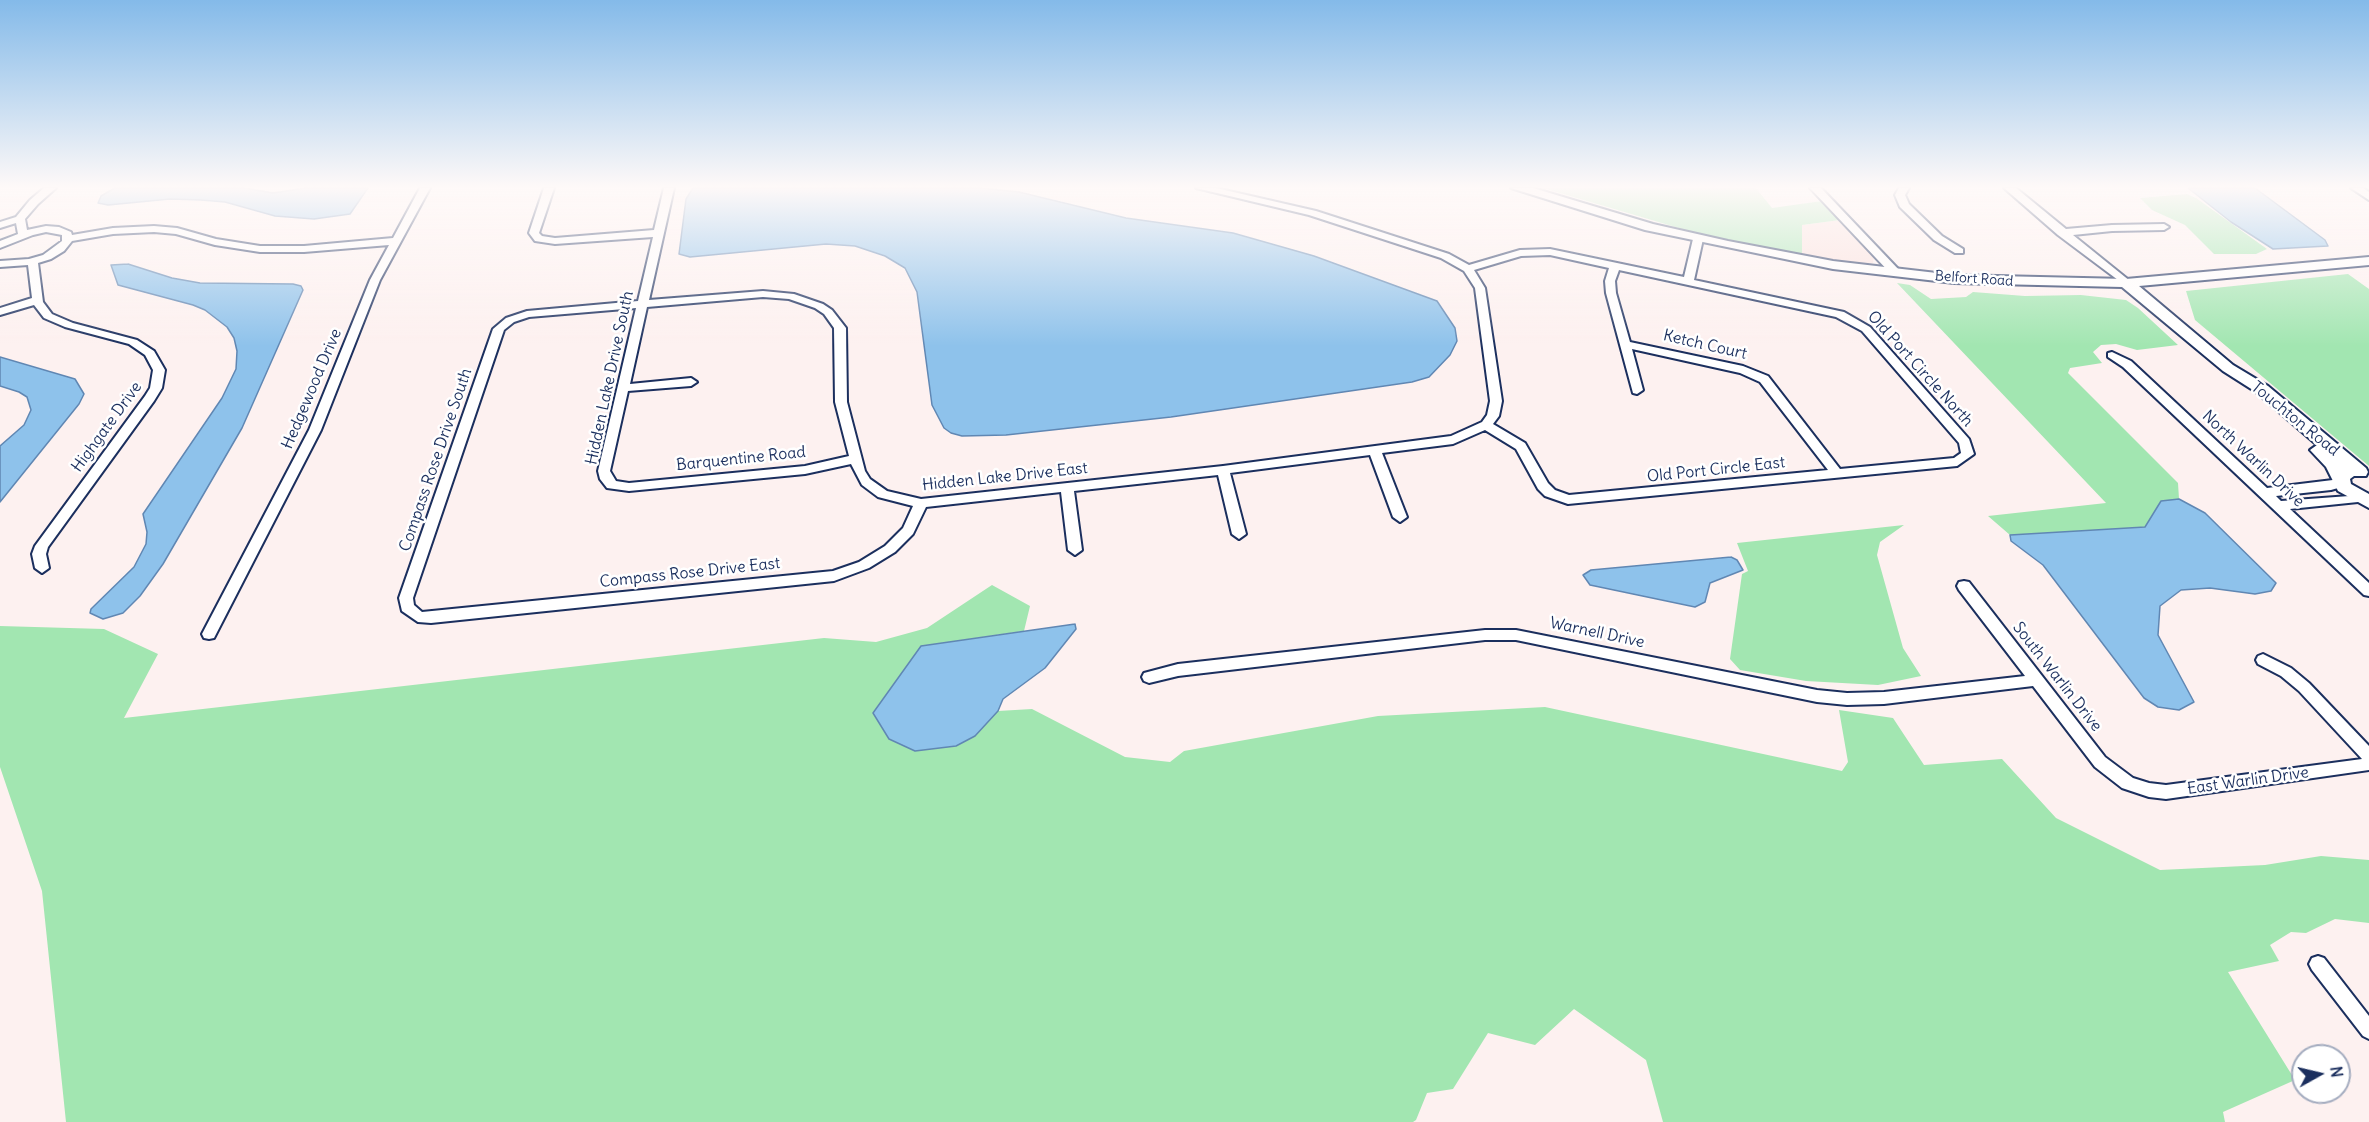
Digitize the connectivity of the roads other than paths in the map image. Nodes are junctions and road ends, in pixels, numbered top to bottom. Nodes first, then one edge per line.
1 (66, 240) edge
2 (212, 240) edge
3 (656, 240) edge
4 (1396, 240) edge
5 (1698, 240) edge
6 (1705, 240) edge
7 (1865, 240) edge
8 (1942, 240) edge
9 (2071, 240) edge
10 (395, 241) joint
11 (1959, 251) dead end
12 (33, 261) junction
13 (2369, 261) edge
14 (0, 264) edge
15 (1615, 266) junction
16 (1468, 268) junction
17 (1896, 273) junction
18 (1688, 281) junction
19 (2161, 281) junction
20 (2126, 283) junction
21 (2078, 284) junction
22 (38, 300) junction
23 (642, 304) junction
24 (2158, 311) junction
25 (0, 312) edge
26 (527, 314) joint
27 (1624, 344) junction
28 (2112, 355) dead end
29 (2228, 368) junction
30 (691, 382) dead end
31 (623, 388) junction
32 (1637, 390) dead end
33 (1486, 426) junction
34 (1965, 442) joint
35 (1374, 450) junction
36 (855, 459) junction
37 (1223, 470) junction
38 (2365, 473) edge
39 (1838, 474) junction
40 (2341, 480) junction
41 (629, 487) joint
42 (1067, 488) junction
43 (2305, 489) junction
44 (2265, 493) junction
45 (2364, 500) edge
46 (2319, 502) junction
47 (921, 503) junction
48 (2279, 506) junction
49 (1400, 517) dead end
50 (1239, 534) dead end
51 (1075, 550) dead end
52 (42, 567) dead end
53 (1964, 586) dead end
54 (2369, 591) edge
55 (431, 618) joint
56 (209, 634) dead end
57 (2263, 660) dead end
58 (1149, 677) dead end
59 (2037, 680) junction
60 (2369, 756) edge
61 (2369, 764) edge
62 (2128, 783) joint
63 (2318, 964) dead end
64 (2369, 1030) edge

1 - 12 street
2 - 10 street
3 - 23 street, Hidden Lake Drive South
4 - 16 street
5 - 18 street
6 - 17 street, Belfort Road
7 - 17 street
8 - 11 street
9 - 20 street
10 - 56 street, Hedgewood Drive
12 - 14 street
12 - 22 street
13 - 19 street, Belfort Road
15 - 16 street
15 - 18 street
15 - 27 street
16 - 33 street
17 - 21 street, Belfort Road
18 - 34 street, Old Port Circle North
19 - 20 street, Belfort Road
19 - 24 street
20 - 21 street, Belfort Road
20 - 24 street, Touchton Road
21 - 24 street
22 - 25 street
22 - 52 street, Highgate Drive
23 - 26 street, Hidden Lake Drive East
23 - 31 street, Hidden Lake Drive South
23 - 36 street, Hidden Lake Drive East
24 - 29 street, Touchton Road
26 - 55 street, Compass Rose Drive South
27 - 32 street
27 - 39 street, Ketch Court
28 - 44 street, North Warlin Drive
29 - 38 street, Touchton Road
29 - 40 street, Touchton Road
30 - 31 street
31 - 41 street, Hidden Lake Drive South
33 - 35 street, Hidden Lake Drive East
33 - 39 street, Old Port Circle East
34 - 39 street, Old Port Circle East
35 - 37 street, Hidden Lake Drive East
35 - 49 street
36 - 41 street, Barquentine Road
36 - 47 street, Hidden Lake Drive East
37 - 42 street, Hidden Lake Drive East
37 - 50 street
38 - 40 street, Touchton Road
40 - 43 street
40 - 45 street, Touchton Road
42 - 47 street, Hidden Lake Drive East
42 - 51 street
43 - 44 street
43 - 46 street
44 - 48 street, North Warlin Drive
45 - 46 street
46 - 48 street
47 - 55 street, Compass Rose Drive East
48 - 54 street, North Warlin Drive
53 - 59 street, South Warlin Drive
57 - 60 street
58 - 59 street, Warnell Drive
59 - 62 street, South Warlin Drive
61 - 62 street, East Warlin Drive
63 - 64 street

